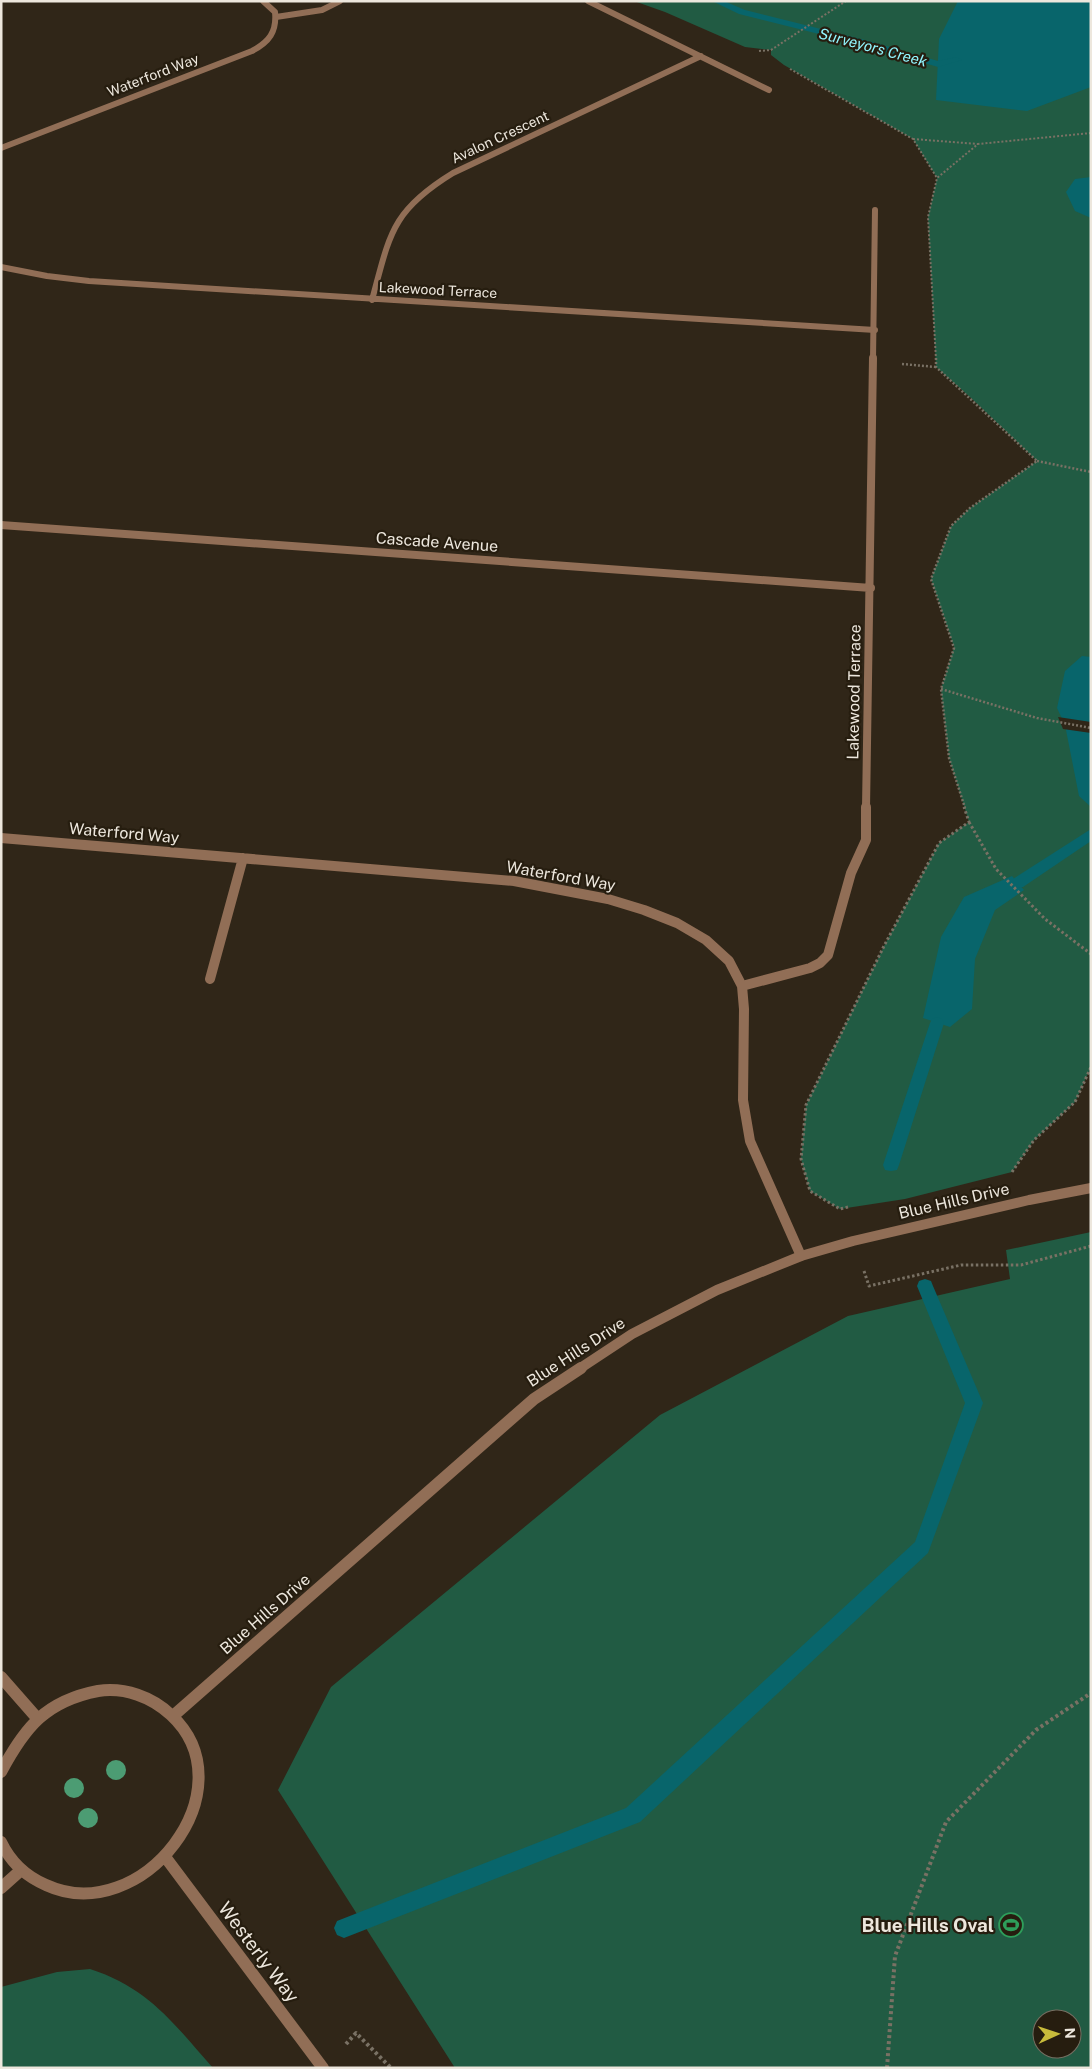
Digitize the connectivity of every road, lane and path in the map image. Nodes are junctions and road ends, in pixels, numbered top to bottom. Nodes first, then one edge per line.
1 (263, 1) edge
2 (340, 1) edge
3 (588, 1) edge
4 (846, 1) edge
5 (276, 17) junction
6 (771, 55) dead end
7 (701, 56) junction
8 (784, 65) dead end
9 (769, 90) dead end
10 (1091, 133) edge
11 (913, 139) junction
12 (978, 144) junction
13 (1, 148) edge
14 (937, 178) junction
15 (875, 210) dead end
16 (1, 267) edge
17 (372, 300) junction
18 (875, 330) junction
19 (1037, 461) junction
20 (1091, 472) edge
21 (1, 525) edge
22 (871, 588) junction
23 (941, 689) junction
24 (1091, 728) edge
25 (969, 822) junction
26 (1, 838) edge
27 (243, 858) junction
28 (1091, 954) edge
29 (210, 980) dead end
30 (742, 986) junction
31 (1091, 1068) edge
32 (1003, 1174) dead end
33 (1091, 1188) edge
34 (849, 1207) dead end
35 (840, 1209) junction
36 (853, 1241) junction
37 (1091, 1246) edge
38 (801, 1256) junction
39 (1, 1677) edge
40 (1091, 1693) edge
41 (173, 1716) junction
42 (37, 1718) junction
43 (1, 1772) edge
44 (1, 1842) edge
45 (166, 1858) junction
46 (20, 1871) junction
47 (1, 1888) edge
48 (323, 2068) edge
49 (391, 2068) edge
50 (888, 2068) edge

1 - 5 street
2 - 5 street
3 - 7 street
4 - 6 path
5 - 13 street, Waterford Way
7 - 9 street
7 - 17 street, Avalon Crescent
8 - 11 path
10 - 12 path
11 - 12 path
11 - 14 path
12 - 14 path
14 - 19 path
15 - 18 street, Lakewood Terrace
16 - 17 street, Lakewood Terrace
17 - 18 street, Lakewood Terrace
18 - 22 street, Lakewood Terrace
19 - 20 path
19 - 23 path
21 - 22 street, Cascade Avenue
22 - 30 street, Lakewood Terrace
23 - 24 path
23 - 25 path
25 - 28 path
25 - 35 path
26 - 27 street, Waterford Way
27 - 29 street
27 - 30 street, Waterford Way
30 - 38 street, Waterford Way
31 - 32 path
33 - 36 street, Blue Hills Drive
34 - 35 path
35 - 36 path
36 - 37 path
36 - 38 street, Blue Hills Drive
38 - 41 street, Blue Hills Drive
39 - 42 street
40 - 50 path
41 - 42 street
41 - 45 street
42 - 43 street
44 - 46 street
45 - 46 street
45 - 48 street, Westerly Way
46 - 47 street
48 - 49 path

